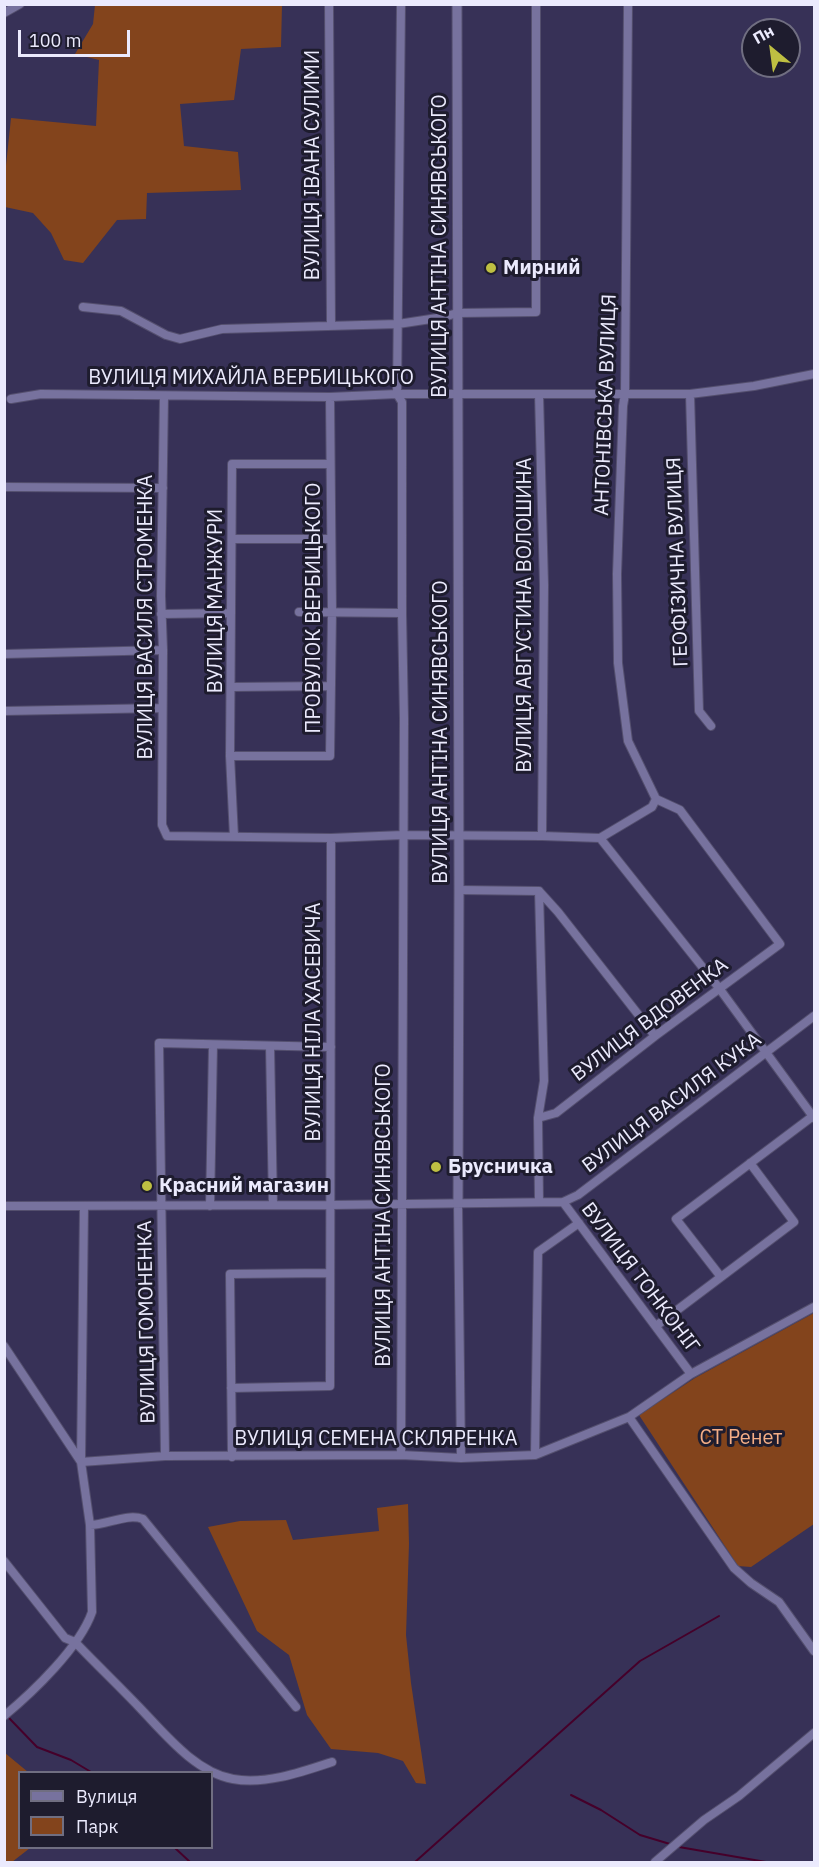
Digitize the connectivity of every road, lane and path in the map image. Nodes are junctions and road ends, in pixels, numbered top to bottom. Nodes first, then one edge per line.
1 (20, 4) edge
2 (329, 4) edge
3 (401, 4) edge
4 (457, 4) edge
5 (536, 4) edge
6 (628, 4) edge
7 (4, 13) edge
8 (83, 307) dead end
9 (457, 313) junction
10 (398, 324) junction
11 (331, 326) junction
12 (814, 374) edge
13 (397, 394) junction
14 (539, 394) junction
15 (625, 394) junction
16 (690, 394) junction
17 (458, 395) junction
18 (164, 396) junction
19 (330, 397) junction
20 (11, 399) dead end
21 (330, 464) junction
22 (4, 487) edge
23 (163, 488) junction
24 (233, 539) junction
25 (330, 539) junction
26 (299, 612) dead end
27 (332, 612) junction
28 (231, 613) junction
29 (402, 613) junction
30 (161, 614) junction
31 (163, 650) junction
32 (4, 654) edge
33 (330, 686) junction
34 (232, 687) junction
35 (162, 708) junction
36 (4, 711) edge
37 (711, 726) dead end
38 (230, 756) junction
39 (656, 799) junction
40 (403, 835) junction
41 (458, 836) junction
42 (542, 836) junction
43 (234, 837) junction
44 (331, 838) junction
45 (600, 838) junction
46 (459, 890) junction
47 (539, 891) junction
48 (719, 988) junction
49 (814, 1016) edge
50 (654, 1036) junction
51 (213, 1045) junction
52 (270, 1046) junction
53 (331, 1047) junction
54 (765, 1052) junction
55 (814, 1117) edge
56 (538, 1118) junction
57 (750, 1163) junction
58 (538, 1201) junction
59 (563, 1202) junction
60 (458, 1203) junction
61 (161, 1204) junction
62 (273, 1205) junction
63 (330, 1205) junction
64 (402, 1205) junction
65 (4, 1206) edge
66 (84, 1206) junction
67 (210, 1206) junction
68 (579, 1223) junction
69 (330, 1273) junction
70 (721, 1277) junction
71 (814, 1307) edge
72 (656, 1326) junction
73 (4, 1346) edge
74 (691, 1374) junction
75 (231, 1388) junction
76 (629, 1417) junction
77 (401, 1455) junction
78 (536, 1455) junction
79 (165, 1456) junction
80 (232, 1457) junction
81 (460, 1458) junction
82 (81, 1462) junction
83 (90, 1525) junction
84 (4, 1561) edge
85 (75, 1642) junction
86 (814, 1651) edge
87 (296, 1707) dead end
88 (4, 1716) edge
89 (814, 1733) edge
90 (332, 1762) dead end
91 (211, 1771) edge
92 (213, 1772) edge
93 (655, 1863) edge

1 - 7 street
2 - 11 street, ВУЛИЦЯ ІВАНА СУЛИМИ
3 - 10 street, ВУЛИЦЯ АНТІНА СИНЯВСЬКОГО
4 - 9 street, ВУЛИЦЯ АНТІНА СИНЯВСЬКОГО
5 - 9 street
6 - 15 street, АНТОНІВСЬКА ВУЛИЦЯ
8 - 11 street
9 - 10 street
9 - 17 street, ВУЛИЦЯ АНТІНА СИНЯВСЬКОГО
10 - 11 street
10 - 13 street, ВУЛИЦЯ АНТІНА СИНЯВСЬКОГО
12 - 16 street, ВУЛИЦЯ МИХАЙЛА ВЕРБИЦЬКОГО
13 - 17 street, ВУЛИЦЯ МИХАЙЛА ВЕРБИЦЬКОГО
13 - 19 street, ВУЛИЦЯ МИХАЙЛА ВЕРБИЦЬКОГО
13 - 29 street, ВУЛИЦЯ АНТІНА СИНЯВСЬКОГО
14 - 15 street, ВУЛИЦЯ МИХАЙЛА ВЕРБИЦЬКОГО
14 - 17 street, ВУЛИЦЯ МИХАЙЛА ВЕРБИЦЬКОГО
14 - 42 street, ВУЛИЦЯ АВГУСТИНА ВОЛОШИНА
15 - 16 street, ВУЛИЦЯ МИХАЙЛА ВЕРБИЦЬКОГО
15 - 39 street, АНТОНІВСЬКА ВУЛИЦЯ
16 - 37 street, ГЕОФІЗИЧНА ВУЛИЦЯ
17 - 41 street, ВУЛИЦЯ АНТІНА СИНЯВСЬКОГО
18 - 19 street, ВУЛИЦЯ МИХАЙЛА ВЕРБИЦЬКОГО
18 - 20 street, ВУЛИЦЯ МИХАЙЛА ВЕРБИЦЬКОГО
18 - 23 street, ВУЛИЦЯ ВАСИЛЯ СТРОМЕНКА
19 - 21 street, ПРОВУЛОК ВЕРБИЦЬКОГО
21 - 24 street, ВУЛИЦЯ МАНЖУРИ
21 - 25 street, ПРОВУЛОК ВЕРБИЦЬКОГО
22 - 23 street
23 - 30 street, ВУЛИЦЯ ВАСИЛЯ СТРОМЕНКА
24 - 25 street
24 - 28 street, ВУЛИЦЯ МАНЖУРИ
25 - 27 street, ПРОВУЛОК ВЕРБИЦЬКОГО
26 - 27 street
27 - 29 street
27 - 33 street, ПРОВУЛОК ВЕРБИЦЬКОГО
28 - 30 street
28 - 34 street, ВУЛИЦЯ МАНЖУРИ
29 - 40 street, ВУЛИЦЯ АНТІНА СИНЯВСЬКОГО
30 - 31 street, ВУЛИЦЯ ВАСИЛЯ СТРОМЕНКА
31 - 32 street
31 - 35 street, ВУЛИЦЯ ВАСИЛЯ СТРОМЕНКА
33 - 34 street
33 - 38 street, ПРОВУЛОК ВЕРБИЦЬКОГО
34 - 38 street, ВУЛИЦЯ МАНЖУРИ
35 - 36 street
35 - 43 street, ВУЛИЦЯ ВАСИЛЯ СТРОМЕНКА
38 - 43 street, ВУЛИЦЯ МАНЖУРИ
39 - 45 street
39 - 48 street, ВУЛИЦЯ ВДОВЕНКА
40 - 41 street
40 - 44 street
40 - 64 street, ВУЛИЦЯ АНТІНА СИНЯВСЬКОГО
41 - 42 street
41 - 46 street, ВУЛИЦЯ АНТІНА СИНЯВСЬКОГО
42 - 45 street
43 - 44 street
44 - 53 street, ВУЛИЦЯ НІЛА ХАСЕВИЧА
45 - 48 street
46 - 47 street
46 - 60 street, ВУЛИЦЯ АНТІНА СИНЯВСЬКОГО
47 - 50 street
47 - 56 street
48 - 50 street, ВУЛИЦЯ ВДОВЕНКА
48 - 54 street
49 - 54 street, ВУЛИЦЯ ВАСИЛЯ КУКА
50 - 56 street, ВУЛИЦЯ ВДОВЕНКА
51 - 52 street
51 - 61 street, ВУЛИЦЯ ГОМОНЕНКА
51 - 67 street
52 - 53 street
52 - 62 street
53 - 63 street, ВУЛИЦЯ НІЛА ХАСЕВИЧА
54 - 55 street
54 - 59 street, ВУЛИЦЯ ВАСИЛЯ КУКА
55 - 57 street
56 - 58 street
57 - 70 street
57 - 70 street
58 - 59 street
58 - 60 street
59 - 68 street, ВУЛИЦЯ ТОНКОНІГ
60 - 64 street
60 - 81 street, ВУЛИЦЯ АНТІНА СИНЯВСЬКОГО
61 - 66 street
61 - 67 street
61 - 79 street, ВУЛИЦЯ ГОМОНЕНКА
62 - 63 street
62 - 67 street
63 - 64 street
63 - 69 street, ВУЛИЦЯ НІЛА ХАСЕВИЧА
64 - 77 street, ВУЛИЦЯ АНТІНА СИНЯВСЬКОГО
65 - 66 street
66 - 82 street
68 - 72 street, ВУЛИЦЯ ТОНКОНІГ
68 - 78 street
69 - 75 street, ВУЛИЦЯ НІЛА ХАСЕВИЧА
69 - 75 street
70 - 72 street
71 - 74 street, ВУЛИЦЯ СЕМЕНА СКЛЯРЕНКА
72 - 74 street, ВУЛИЦЯ ТОНКОНІГ
73 - 82 street
74 - 76 street, ВУЛИЦЯ СЕМЕНА СКЛЯРЕНКА
75 - 80 street
76 - 78 street, ВУЛИЦЯ СЕМЕНА СКЛЯРЕНКА
76 - 86 street
77 - 80 street, ВУЛИЦЯ СЕМЕНА СКЛЯРЕНКА
77 - 81 street, ВУЛИЦЯ СЕМЕНА СКЛЯРЕНКА
78 - 81 street, ВУЛИЦЯ СЕМЕНА СКЛЯРЕНКА
79 - 80 street, ВУЛИЦЯ СЕМЕНА СКЛЯРЕНКА
79 - 82 street, ВУЛИЦЯ СЕМЕНА СКЛЯРЕНКА
82 - 83 street
83 - 85 street
83 - 87 street
84 - 85 street
85 - 88 street
85 - 91 street
89 - 93 street
90 - 92 street

